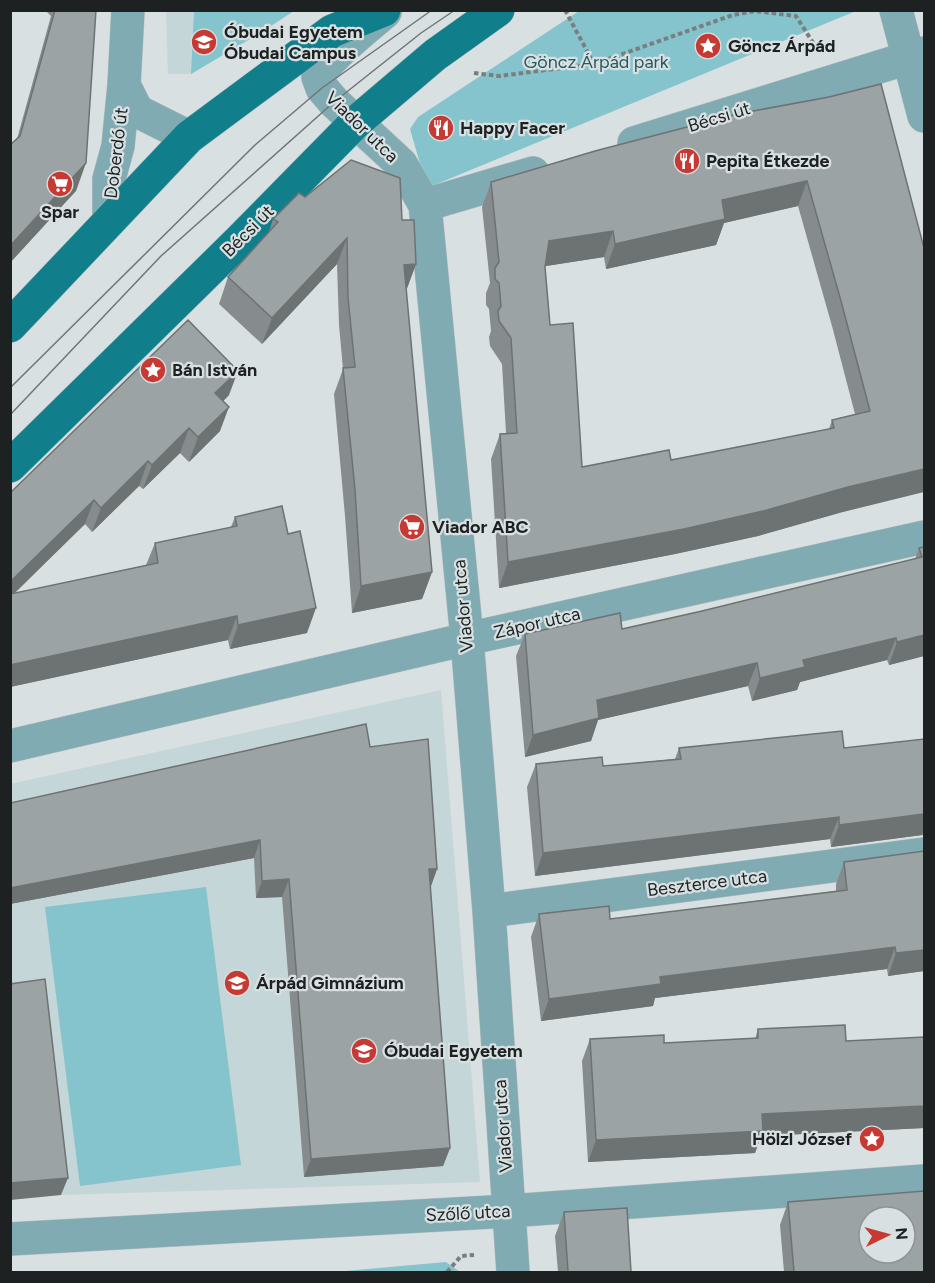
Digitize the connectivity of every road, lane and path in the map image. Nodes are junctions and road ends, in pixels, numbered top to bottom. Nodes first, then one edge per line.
1 (128, 10) edge
2 (385, 10) edge
3 (498, 10) edge
4 (565, 10) edge
5 (792, 10) edge
6 (896, 10) edge
7 (796, 16) junction
8 (917, 56) edge
9 (594, 64) junction
10 (470, 73) dead end
11 (837, 81) junction
12 (124, 86) junction
13 (924, 116) edge
14 (355, 123) junction
15 (189, 137) junction
16 (602, 152) edge
17 (557, 166) edge
18 (425, 205) junction
19 (109, 221) junction
20 (10, 326) edge
21 (10, 466) edge
22 (924, 537) edge
23 (467, 639) junction
24 (10, 746) edge
25 (924, 854) edge
26 (489, 911) junction
27 (924, 1181) edge
28 (509, 1211) junction
29 (10, 1239) edge
30 (513, 1272) edge

1 - 12 street, Doberdó út
2 - 14 street, Viador utca
2 - 15 main road
3 - 14 main road, Bécsi út
4 - 9 path
5 - 7 path
6 - 8 street
7 - 9 path
7 - 11 path
8 - 11 street, Bécsi út
8 - 13 street
9 - 10 path
11 - 16 street, Bécsi út
12 - 15 street, Doberdó út
12 - 19 street, Doberdó út
14 - 18 street, Viador utca
14 - 21 main road, Bécsi út
15 - 19 main road
17 - 18 street
18 - 23 street, Viador utca
19 - 20 main road
22 - 23 street, Zápor utca
23 - 24 street, Zápor utca
23 - 26 street, Viador utca
25 - 26 street, Beszterce utca
26 - 28 street, Viador utca
27 - 28 street, Szőlő utca
28 - 29 street, Szőlő utca
28 - 30 street, Viador utca

